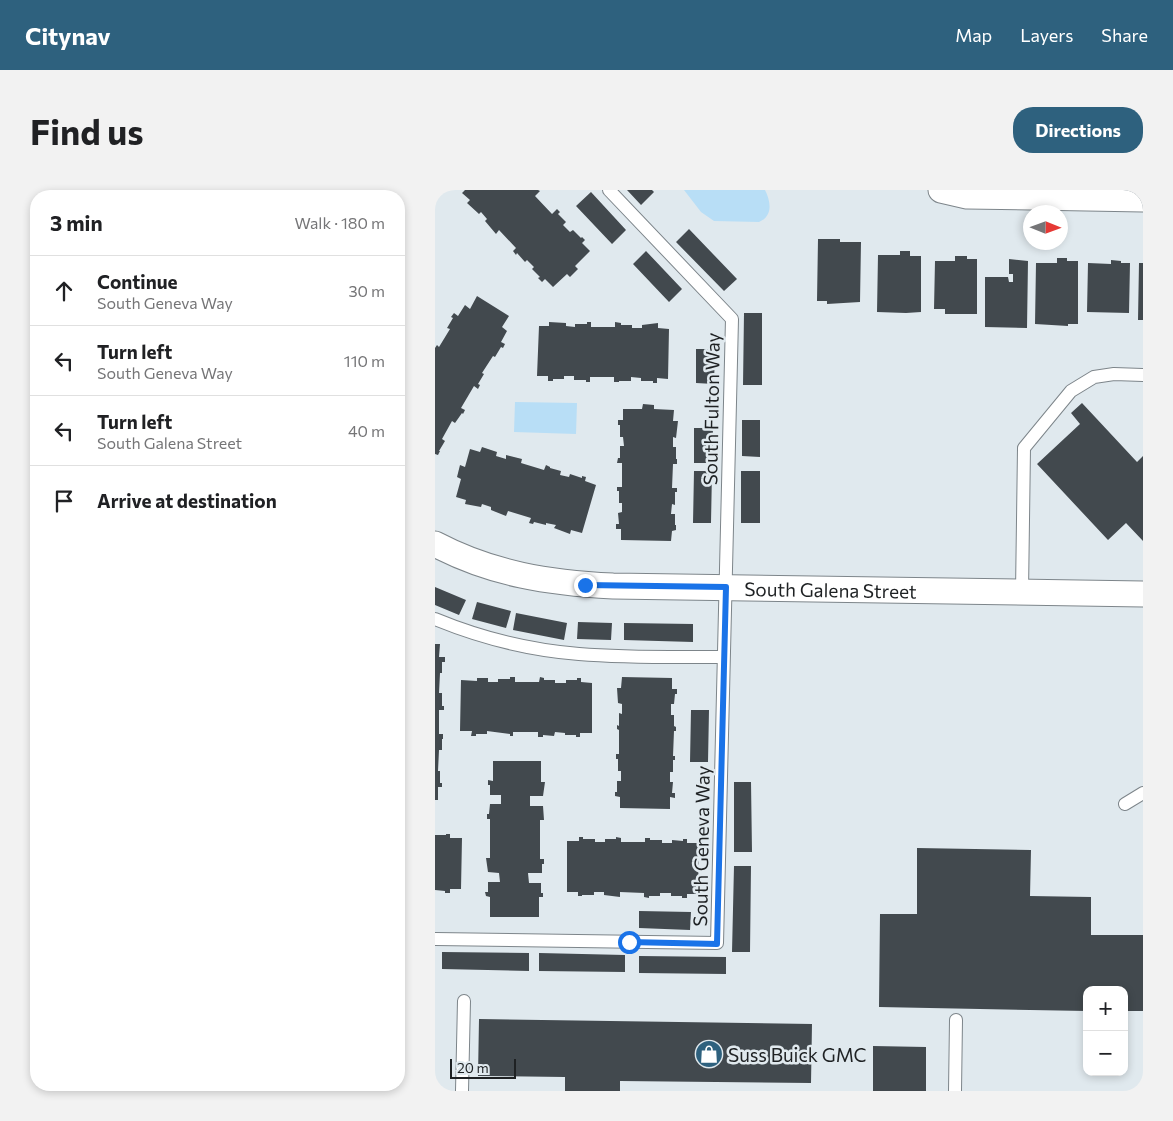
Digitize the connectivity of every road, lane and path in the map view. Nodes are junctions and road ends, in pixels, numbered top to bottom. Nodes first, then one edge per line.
1 (609, 190) edge
2 (941, 190) edge
3 (1143, 199) edge
4 (1143, 375) edge
5 (435, 544) edge
6 (726, 587) junction
7 (1021, 592) junction
8 (1143, 594) edge
9 (435, 619) edge
10 (723, 658) junction
11 (1143, 793) edge
12 (1125, 804) dead end
13 (435, 938) edge
14 (464, 1002) dead end
15 (956, 1020) dead end
16 (462, 1091) edge
17 (955, 1091) edge

1 - 6 lane, South Fulton Way
2 - 3 street
4 - 7 lane
5 - 6 street, South Galena Street
6 - 7 street, South Galena Street
6 - 10 lane, South Geneva Way
7 - 8 street, South Galena Street
9 - 10 lane
10 - 13 lane, South Geneva Way
11 - 12 lane
14 - 16 lane
15 - 17 lane

